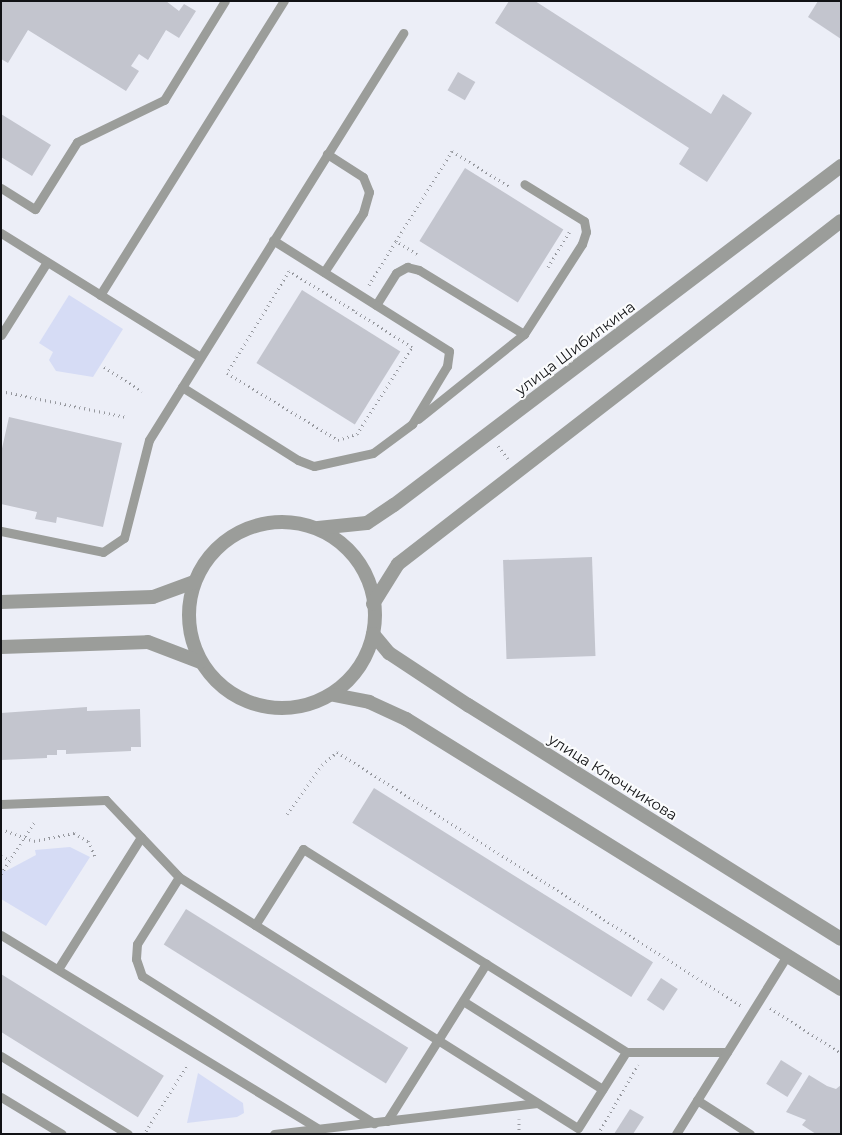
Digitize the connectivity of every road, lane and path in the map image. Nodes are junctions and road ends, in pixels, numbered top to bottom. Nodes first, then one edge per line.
1 (225, 1) edge
2 (284, 1) edge
3 (403, 33) dead end
4 (327, 154) junction
5 (841, 166) edge
6 (528, 186) joint
7 (1, 188) edge
8 (841, 221) edge
9 (573, 226) dead end
10 (1, 233) edge
11 (273, 240) junction
12 (396, 241) junction
13 (421, 256) dead end
14 (47, 262) junction
15 (324, 272) junction
16 (543, 275) dead end
17 (100, 295) junction
18 (362, 296) junction
19 (376, 305) junction
20 (353, 310) junction
21 (524, 334) junction
22 (1, 335) edge
23 (200, 357) junction
24 (104, 367) dead end
25 (182, 387) junction
26 (1, 391) edge
27 (142, 391) dead end
28 (126, 417) dead end
29 (412, 424) junction
30 (496, 444) dead end
31 (510, 462) dead end
32 (318, 528) junction
33 (1, 531) edge
34 (194, 582) junction
35 (1, 602) edge
36 (373, 604) junction
37 (373, 634) junction
38 (1, 647) edge
39 (200, 662) junction
40 (334, 695) junction
41 (1, 804) edge
42 (287, 814) dead end
43 (35, 820) dead end
44 (1, 829) edge
45 (141, 837) junction
46 (24, 838) junction
47 (1, 856) edge
48 (95, 856) dead end
49 (10, 860) junction
50 (1, 874) edge
51 (179, 877) junction
52 (255, 925) junction
53 (1, 935) edge
54 (841, 939) edge
55 (787, 956) junction
56 (486, 964) junction
57 (58, 969) junction
58 (841, 989) edge
59 (463, 1001) junction
60 (758, 1001) junction
61 (752, 1012) junction
62 (438, 1040) junction
63 (626, 1052) junction
64 (646, 1052) junction
65 (727, 1052) junction
66 (841, 1053) edge
67 (1, 1056) edge
68 (188, 1062) dead end
69 (602, 1089) junction
70 (1, 1097) edge
71 (697, 1100) junction
72 (537, 1102) junction
73 (520, 1114) dead end
74 (387, 1121) junction
75 (374, 1122) junction
76 (317, 1128) junction
77 (146, 1131) dead end
78 (62, 1134) edge
79 (128, 1134) edge
80 (274, 1134) edge
81 (519, 1134) edge
82 (531, 1134) edge
83 (598, 1134) edge
84 (676, 1134) edge
85 (750, 1134) edge

1 - 7 lane
2 - 17 lane
3 - 4 lane
4 - 11 lane
4 - 15 lane
5 - 32 street, улица Шибилкина
6 - 12 path
6 - 21 lane
8 - 36 street
9 - 16 path
10 - 14 lane
11 - 15 lane
11 - 23 lane
12 - 13 path
12 - 18 path
14 - 17 lane
14 - 22 lane
15 - 18 lane
17 - 23 lane
18 - 19 lane
18 - 20 path
19 - 21 lane
19 - 29 lane
20 - 20 path
21 - 29 lane
23 - 25 lane
24 - 27 path
25 - 29 lane
25 - 33 lane
26 - 28 path
30 - 31 path
32 - 34 street
32 - 36 street
34 - 35 street
34 - 39 street
36 - 37 street
37 - 40 street
37 - 54 street, улица Ключникова
38 - 39 street
39 - 40 street
40 - 55 street
41 - 45 lane
42 - 61 path
43 - 46 path
44 - 46 path
45 - 51 lane
45 - 57 lane
46 - 48 path
46 - 49 path
47 - 49 path
49 - 50 path
51 - 52 lane
51 - 75 lane
52 - 56 lane
52 - 62 lane
53 - 57 lane
55 - 58 street
55 - 60 lane
56 - 59 lane
56 - 63 lane
57 - 76 lane
59 - 62 lane
59 - 69 lane
60 - 61 lane
60 - 66 path
61 - 65 lane
62 - 72 lane
62 - 74 lane
63 - 64 lane
63 - 69 lane
64 - 65 lane
64 - 83 path
65 - 71 lane
67 - 79 lane
68 - 77 path
69 - 72 lane
70 - 78 lane
71 - 84 lane
71 - 85 lane
72 - 74 lane
73 - 81 path
74 - 75 lane
75 - 76 lane
76 - 80 lane
81 - 82 path

